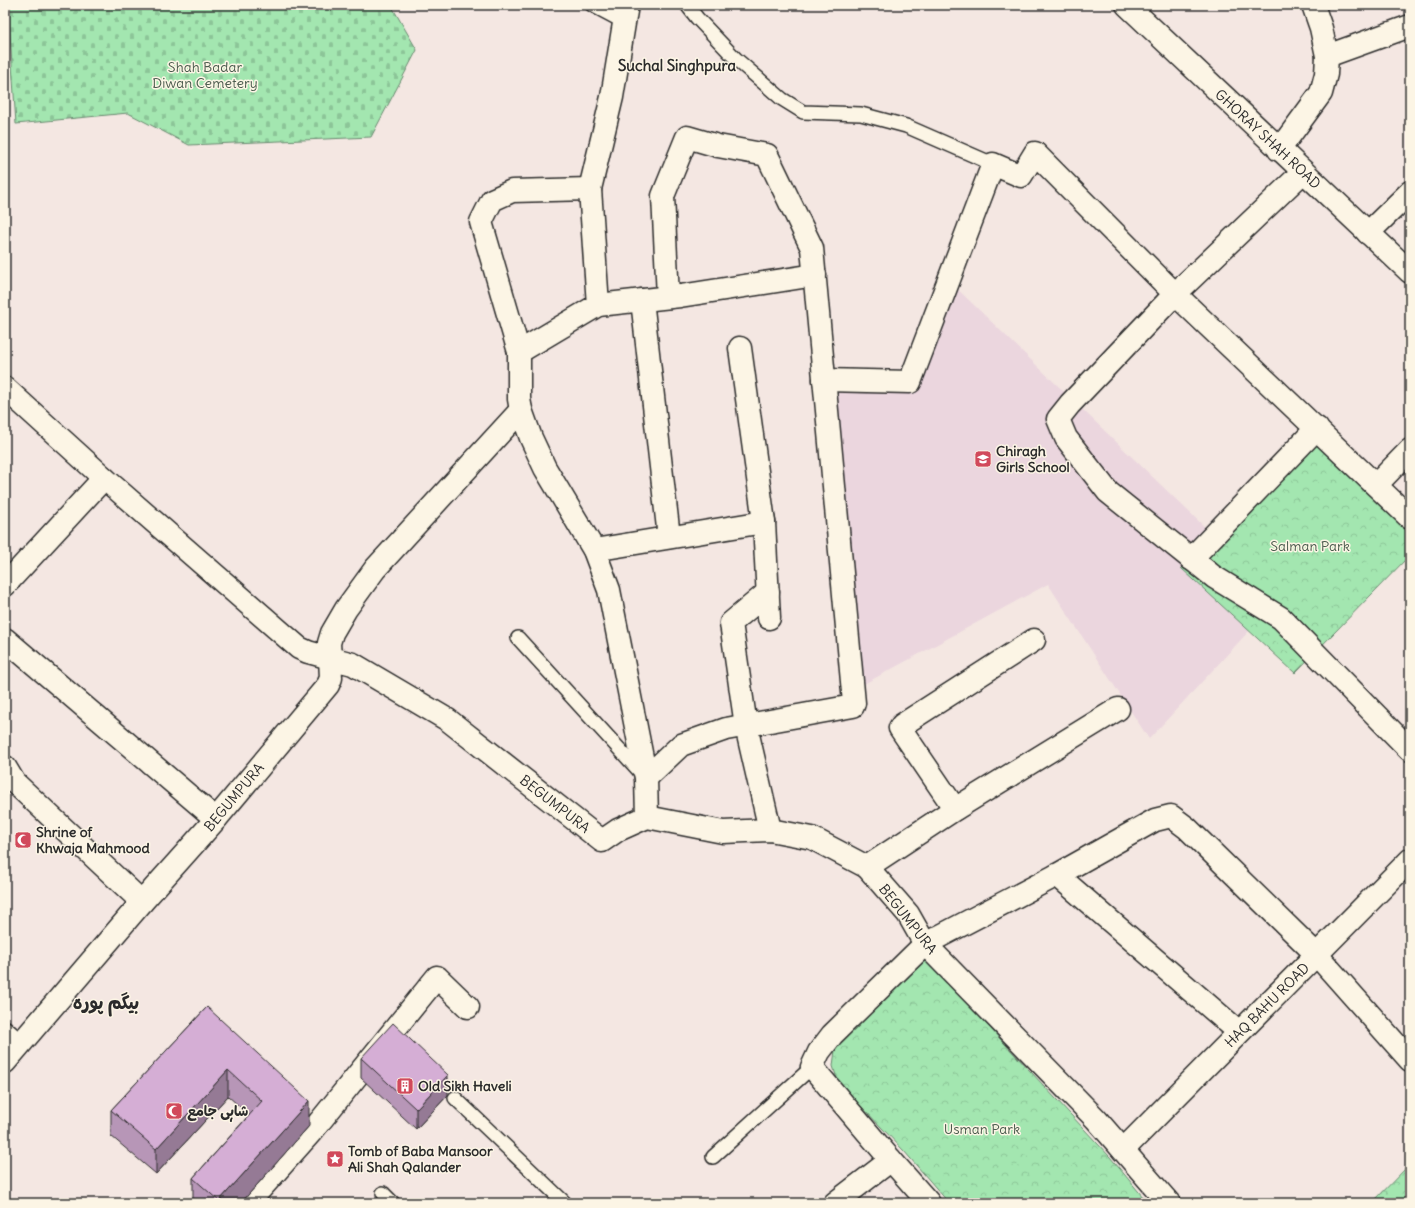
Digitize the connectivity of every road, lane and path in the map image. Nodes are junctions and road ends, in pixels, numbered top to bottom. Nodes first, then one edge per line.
1 (592, 5) edge
2 (687, 5) edge
3 (1127, 5) edge
4 (1313, 5) edge
5 (626, 13) edge
6 (1410, 26) edge
7 (1327, 56) junction
8 (1279, 150) junction
9 (993, 164) junction
10 (1303, 172) junction
11 (590, 189) junction
12 (1410, 192) edge
13 (1368, 233) junction
14 (1410, 272) edge
15 (815, 275) junction
16 (1175, 294) junction
17 (668, 297) junction
18 (642, 300) junction
19 (598, 305) junction
20 (740, 348) dead end
21 (519, 352) junction
22 (824, 380) junction
23 (5, 388) edge
24 (521, 410) junction
25 (1317, 428) junction
26 (1410, 450) edge
27 (104, 478) junction
28 (1376, 484) junction
29 (1410, 518) edge
30 (764, 522) junction
31 (669, 537) junction
32 (594, 550) junction
33 (1191, 558) junction
34 (5, 584) edge
35 (768, 592) junction
36 (769, 618) dead end
37 (518, 638) dead end
38 (5, 639) edge
39 (1034, 640) dead end
40 (330, 658) junction
41 (1118, 709) dead end
42 (746, 726) junction
43 (1410, 750) edge
44 (5, 767) edge
45 (646, 778) junction
46 (955, 809) junction
47 (647, 817) junction
48 (216, 820) junction
49 (770, 830) junction
50 (1410, 860) edge
51 (867, 866) junction
52 (1057, 875) junction
53 (142, 902) junction
54 (925, 944) junction
55 (1316, 954) junction
56 (468, 1007) dead end
57 (5, 1027) edge
58 (1239, 1032) junction
59 (22, 1042) junction
60 (1410, 1060) edge
61 (5, 1062) edge
62 (812, 1067) junction
63 (455, 1098) dead end
64 (1123, 1150) junction
65 (713, 1157) dead end
66 (891, 1160) junction
67 (383, 1193) dead end
68 (248, 1203) edge
69 (393, 1203) edge
70 (565, 1203) edge
71 (835, 1203) edge
72 (929, 1203) edge
73 (1169, 1203) edge

1 - 5 lane
2 - 9 lane
3 - 8 street, GHORAY SHAH ROAD
4 - 7 street
5 - 11 street
6 - 7 street
7 - 8 street
8 - 10 street, GHORAY SHAH ROAD
9 - 16 street
9 - 22 street
10 - 13 street, GHORAY SHAH ROAD
10 - 16 street
11 - 19 street
11 - 21 street
12 - 13 street
13 - 14 street, GHORAY SHAH ROAD
15 - 17 street
15 - 17 street
15 - 22 street
16 - 25 street
16 - 33 street
17 - 18 street
18 - 19 street
18 - 31 street
19 - 21 street
20 - 30 street
21 - 24 street
22 - 42 street
23 - 27 street
24 - 32 street
24 - 40 street
25 - 28 street
25 - 33 street
26 - 28 street
27 - 34 street
27 - 40 street
28 - 29 street
30 - 31 street
30 - 35 street
31 - 32 street
32 - 45 street
33 - 43 street
35 - 36 street
35 - 42 street
37 - 45 lane
38 - 48 street
39 - 46 street
40 - 47 street, BEGUMPURA
40 - 48 street, BEGUMPURA
41 - 46 street
42 - 45 street
42 - 49 street
44 - 53 street
45 - 47 street
46 - 51 street
47 - 49 street, BEGUMPURA
48 - 53 street, BEGUMPURA
49 - 51 street, BEGUMPURA
50 - 55 street, HAQ BAHU ROAD
51 - 54 street, BEGUMPURA
52 - 54 street
52 - 55 street
52 - 58 street
53 - 59 street, BEGUMPURA
54 - 62 street
54 - 64 street, BEGUMPURA
55 - 58 street, HAQ BAHU ROAD
55 - 60 street
56 - 68 street
57 - 59 lane
58 - 64 street, HAQ BAHU ROAD
59 - 61 street, BEGUMPURA
62 - 65 lane
62 - 66 street
63 - 70 lane
64 - 73 street, BEGUMPURA
66 - 71 street
66 - 72 street
67 - 69 lane

